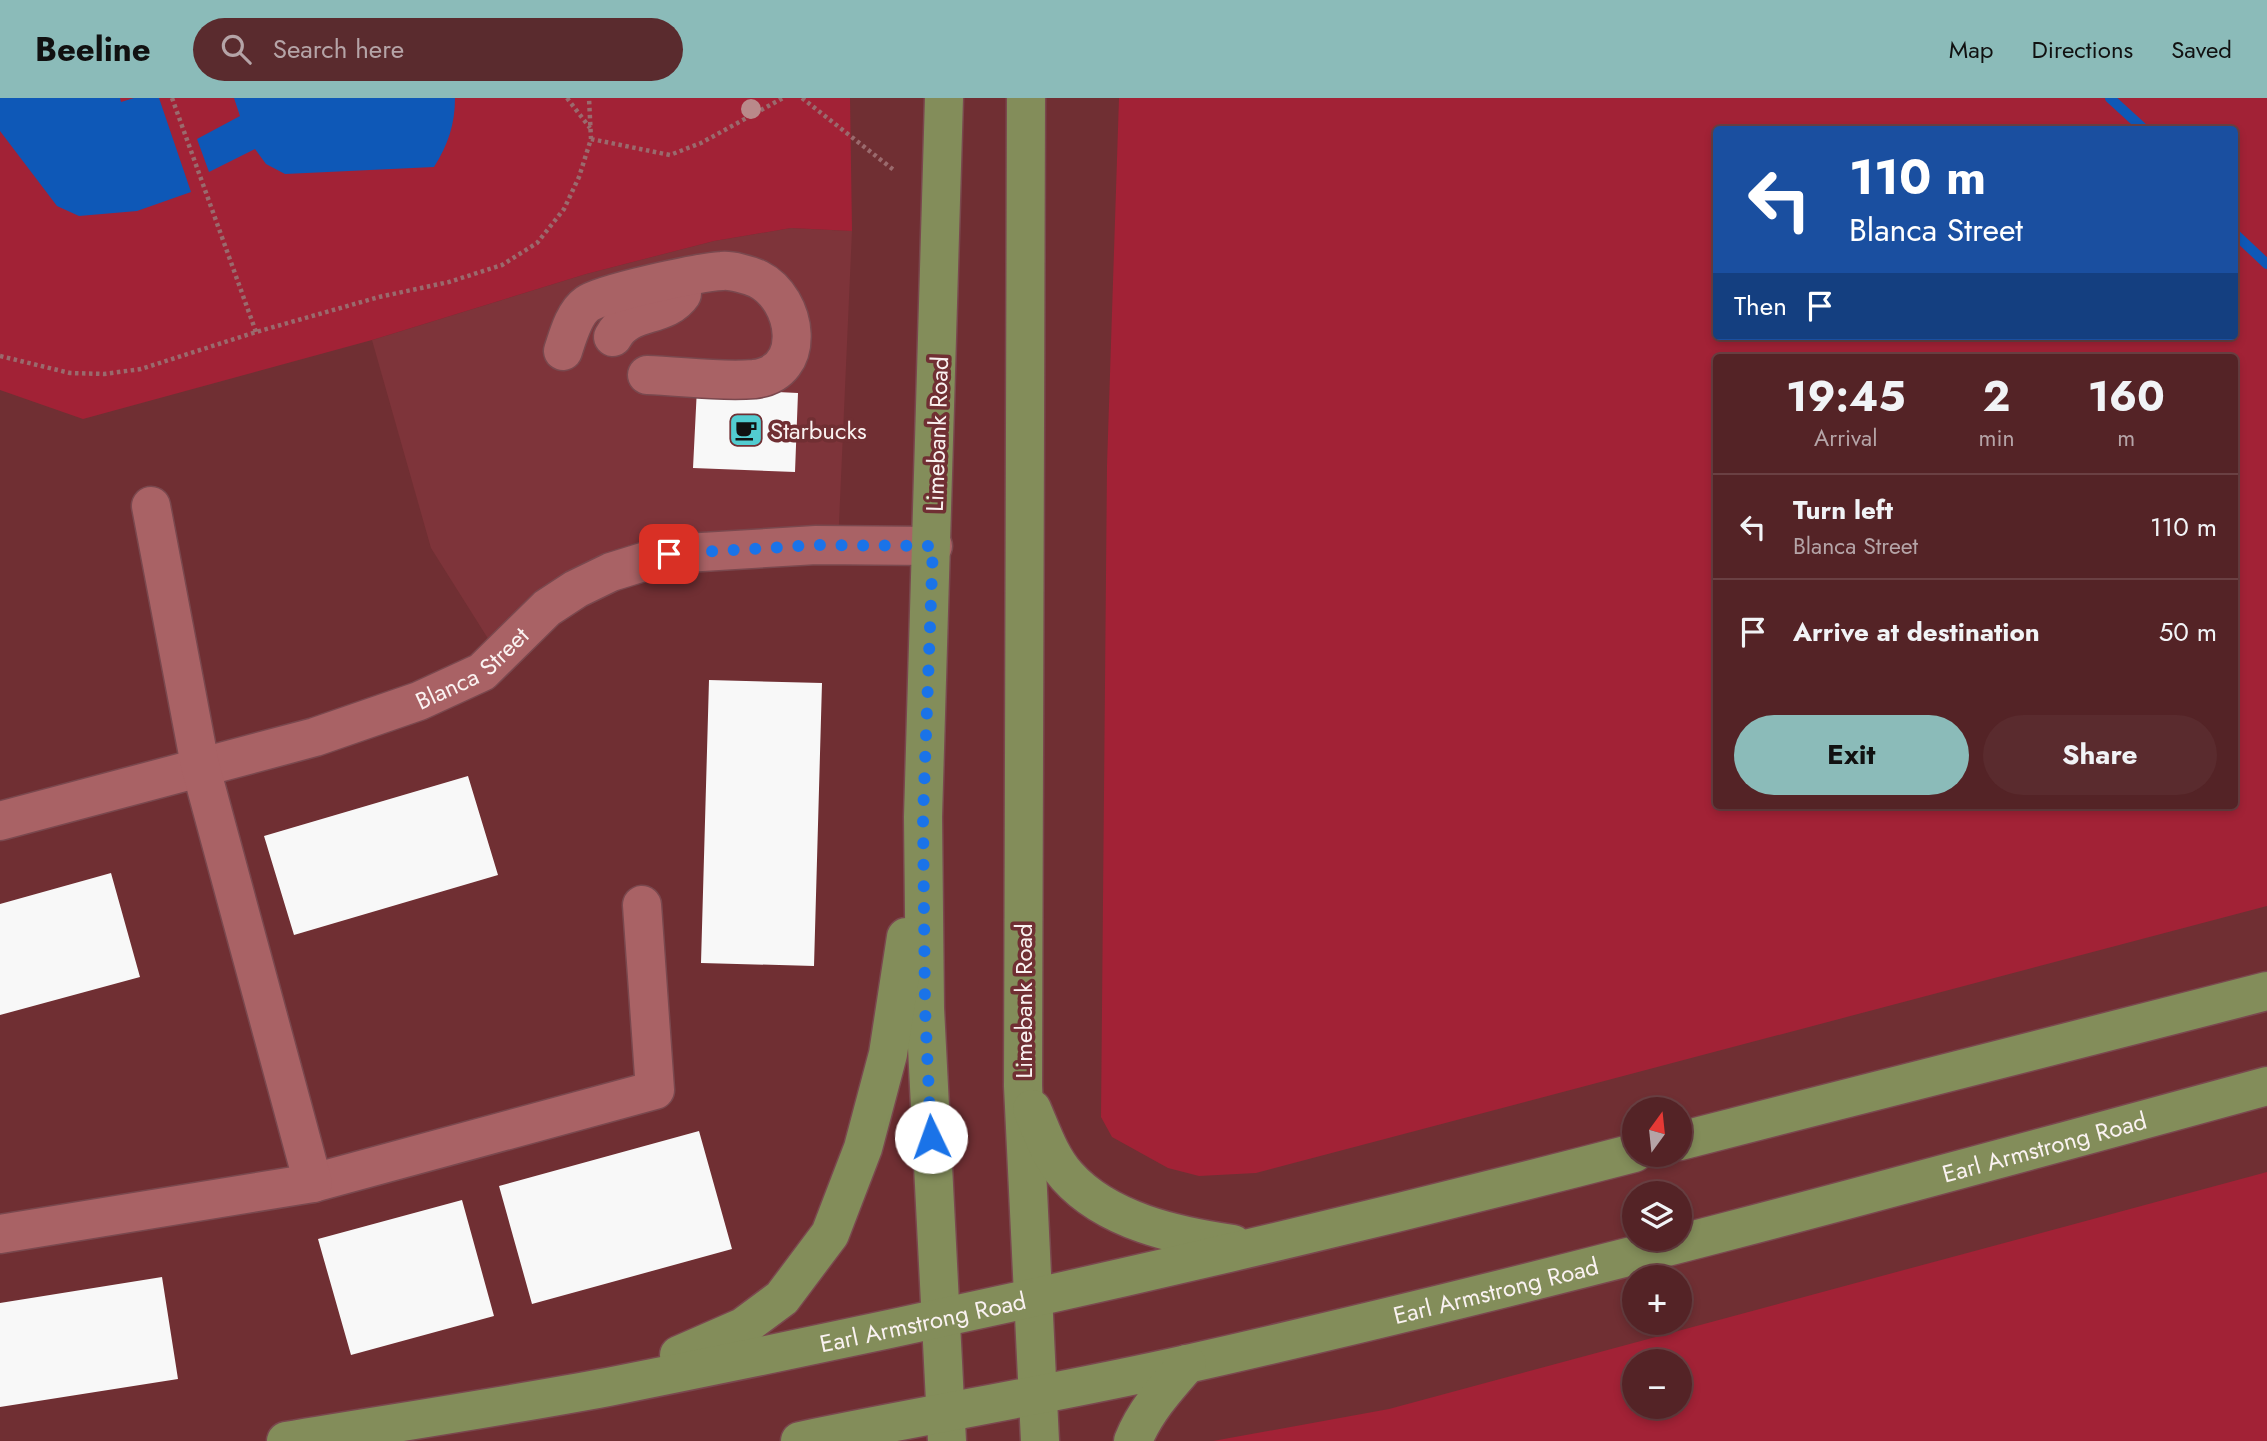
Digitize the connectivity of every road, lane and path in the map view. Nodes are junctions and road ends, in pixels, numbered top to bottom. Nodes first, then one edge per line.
1 (172, 98) edge
2 (566, 98) edge
3 (589, 98) edge
4 (783, 98) edge
5 (802, 98) edge
6 (944, 98) edge
7 (1026, 98) edge
8 (590, 129) junction
9 (591, 139) junction
10 (895, 171) dead end
11 (687, 278) junction
12 (256, 332) junction
13 (613, 337) dead end
14 (563, 351) dead end
15 (0, 356) edge
16 (647, 374) dead end
17 (151, 506) dead end
18 (933, 546) junction
19 (200, 765) junction
20 (923, 817) junction
21 (0, 821) edge
22 (642, 905) dead end
23 (2267, 991) edge
24 (1023, 1086) junction
25 (2267, 1087) edge
26 (1692, 1138) edge
27 (1622, 1156) edge
28 (313, 1183) junction
29 (0, 1234) edge
30 (1252, 1247) junction
31 (1032, 1297) junction
32 (940, 1316) junction
33 (1187, 1364) junction
34 (606, 1387) junction
35 (1038, 1393) junction
36 (946, 1426) edge
37 (286, 1441) edge
38 (800, 1441) edge
39 (1040, 1441) edge
40 (1133, 1441) edge

1 - 12 path
2 - 8 path
3 - 8 path
4 - 9 path
5 - 10 path
6 - 18 main road, Limebank Road
7 - 24 main road, Limebank Road
8 - 9 path
9 - 12 path
11 - 13 lane
11 - 14 lane
11 - 16 lane
12 - 15 path
17 - 19 lane
18 - 19 lane, Blanca Street
18 - 20 main road, Limebank Road
19 - 21 lane, Blanca Street
19 - 28 lane
20 - 32 main road, Limebank Road
20 - 34 main road
22 - 28 lane
23 - 26 main road
24 - 30 main road
24 - 31 main road, Limebank Road
25 - 33 main road, Earl Armstrong Road
27 - 30 main road, Earl Armstrong Road
28 - 29 lane
30 - 31 main road, Earl Armstrong Road
31 - 32 main road, Earl Armstrong Road
31 - 35 main road, Limebank Road
32 - 34 main road, Earl Armstrong Road
32 - 36 main road, Limebank Road
33 - 35 main road, Earl Armstrong Road
33 - 40 main road
34 - 37 main road, Earl Armstrong Road
35 - 36 main road, Earl Armstrong Road
35 - 39 main road, Limebank Road
36 - 38 main road, Earl Armstrong Road

